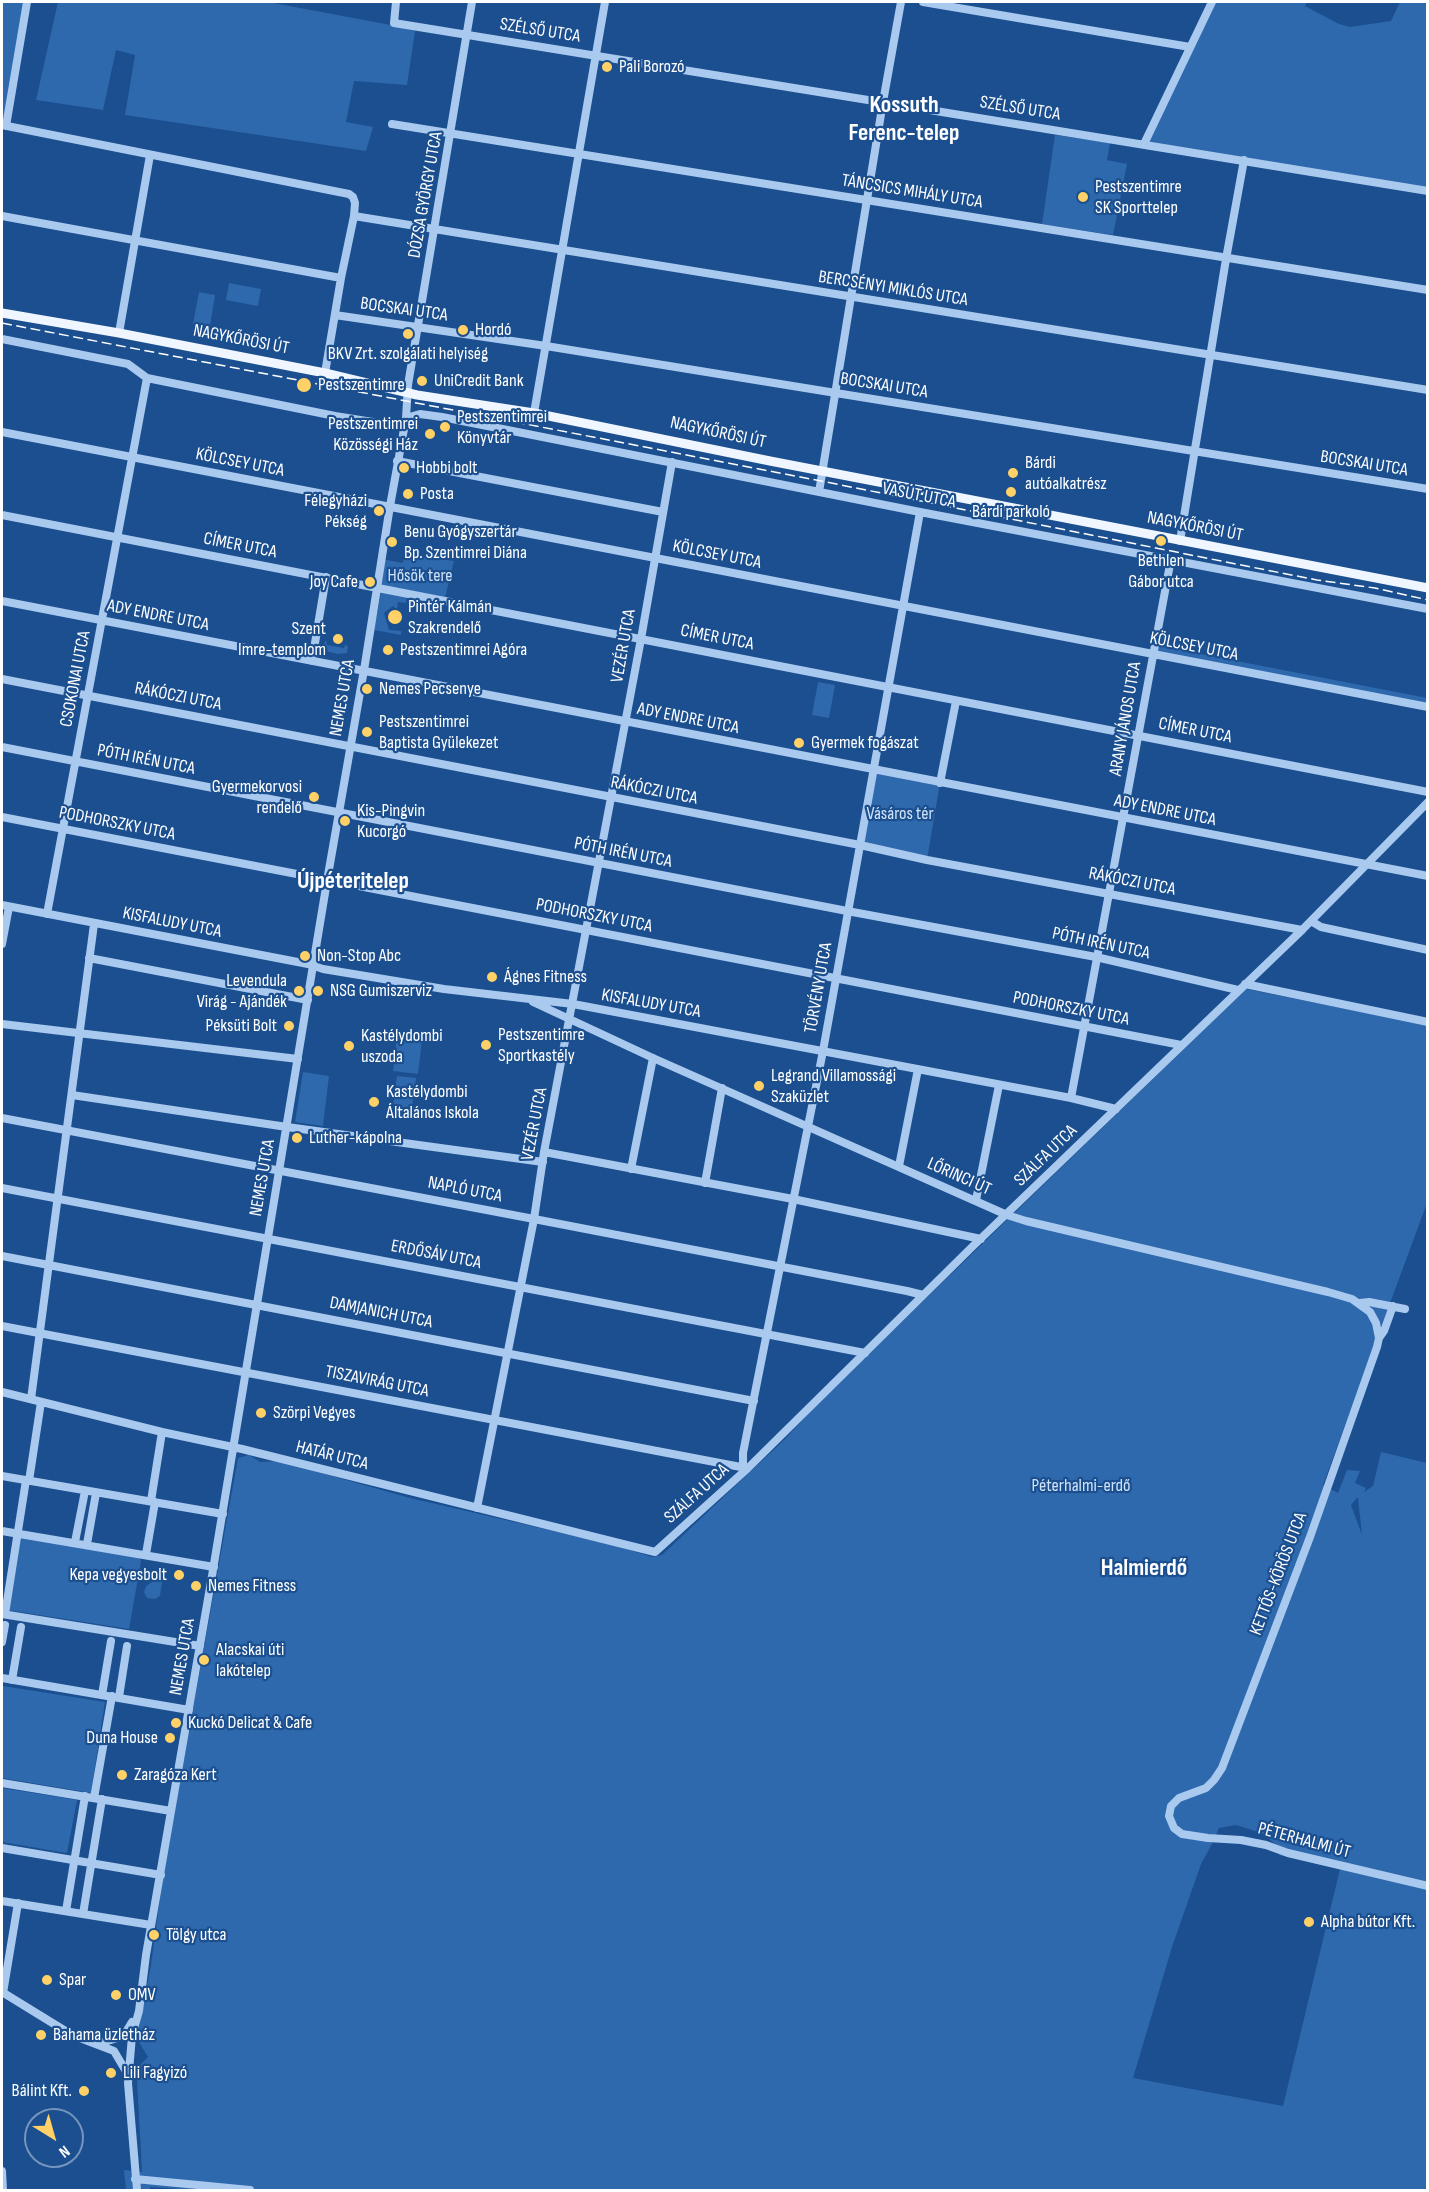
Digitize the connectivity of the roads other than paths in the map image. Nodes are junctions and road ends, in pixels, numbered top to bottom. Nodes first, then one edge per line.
1 (27, 2) edge
2 (396, 2) edge
3 (472, 2) edge
4 (605, 2) edge
5 (901, 2) edge
6 (923, 2) edge
7 (1212, 2) edge
8 (467, 35) junction
9 (1190, 47) junction
10 (596, 55) junction
11 (883, 102) junction
12 (392, 124) dead end
13 (4, 125) edge
14 (452, 132) junction
15 (1144, 144) junction
16 (579, 153) junction
17 (150, 155) junction
18 (1244, 160) junction
19 (1428, 191) edge
20 (868, 200) junction
21 (2, 216) edge
22 (354, 216) junction
23 (435, 229) junction
24 (136, 242) junction
25 (562, 250) junction
26 (1226, 259) junction
27 (341, 278) junction
28 (1428, 290) edge
29 (851, 297) junction
30 (2, 313) edge
31 (335, 315) junction
32 (419, 327) junction
33 (119, 333) junction
34 (2, 339) edge
35 (546, 346) junction
36 (1211, 356) junction
37 (325, 373) junction
38 (147, 378) junction
39 (1428, 390) edge
40 (408, 393) junction
41 (837, 394) junction
42 (534, 413) junction
43 (406, 418) junction
44 (404, 427) junction
45 (2, 432) edge
46 (1194, 452) junction
47 (131, 457) junction
48 (397, 462) junction
49 (672, 462) junction
50 (823, 471) junction
51 (1428, 489) edge
52 (819, 492) junction
53 (390, 506) junction
54 (663, 512) junction
55 (920, 512) junction
56 (2, 515) edge
57 (117, 537) junction
58 (1180, 541) junction
59 (655, 558) junction
60 (1171, 559) junction
61 (326, 578) junction
62 (376, 588) junction
63 (1428, 588) edge
64 (2, 601) edge
65 (903, 606) junction
66 (1428, 609) edge
67 (102, 620) junction
68 (641, 639) junction
69 (1153, 655) junction
70 (312, 661) junction
71 (364, 670) junction
72 (2, 679) edge
73 (888, 686) junction
74 (88, 695) junction
75 (956, 701) junction
76 (1428, 707) edge
77 (626, 722) junction
78 (1138, 735) junction
79 (350, 746) junction
80 (2, 747) edge
81 (75, 762) junction
82 (873, 769) junction
83 (940, 783) junction
84 (1428, 792) edge
85 (611, 798) junction
86 (1428, 802) edge
87 (340, 813) junction
88 (2, 817) edge
89 (1123, 818) junction
90 (63, 829) junction
91 (860, 845) junction
92 (598, 863) junction
93 (1368, 865) junction
94 (1428, 876) edge
95 (327, 881) junction
96 (1110, 893) junction
97 (5, 906) edge
98 (848, 911) junction
99 (47, 914) junction
100 (1311, 921) junction
101 (94, 924) junction
102 (586, 930) junction
103 (1302, 930) junction
104 (2, 944) edge
105 (1428, 950) edge
106 (1096, 957) junction
107 (89, 958) junction
108 (313, 966) junction
109 (835, 978) junction
110 (1242, 987) junction
111 (308, 1000) junction
112 (529, 1000) junction
113 (573, 1004) junction
114 (570, 1020) junction
115 (1428, 1022) edge
116 (2, 1024) edge
117 (1084, 1026) junction
118 (80, 1032) junction
119 (1181, 1045) junction
120 (823, 1051) junction
121 (653, 1058) junction
122 (298, 1059) junction
123 (918, 1069) junction
124 (999, 1084) junction
125 (722, 1088) junction
126 (72, 1095) junction
127 (1071, 1098) junction
128 (1116, 1109) junction
129 (2, 1118) edge
130 (807, 1125) junction
131 (287, 1128) junction
132 (68, 1131) junction
133 (544, 1152) junction
134 (543, 1162) junction
135 (899, 1166) junction
136 (631, 1169) junction
137 (280, 1170) junction
138 (705, 1183) junction
139 (2, 1188) edge
140 (58, 1198) junction
141 (793, 1199) junction
142 (976, 1200) junction
143 (1007, 1215) junction
144 (534, 1219) junction
145 (268, 1239) junction
146 (981, 1239) junction
147 (2, 1256) edge
148 (49, 1264) junction
149 (781, 1267) junction
150 (520, 1286) junction
151 (923, 1295) junction
152 (1360, 1303) junction
153 (257, 1305) junction
154 (1392, 1306) junction
155 (1405, 1309) dead end
156 (2, 1326) edge
157 (40, 1332) junction
158 (768, 1333) junction
159 (1378, 1338) junction
160 (507, 1352) junction
161 (865, 1353) junction
162 (245, 1372) junction
163 (2, 1392) edge
164 (31, 1399) junction
165 (754, 1401) junction
166 (41, 1402) junction
167 (494, 1419) junction
168 (162, 1432) junction
169 (233, 1449) junction
170 (746, 1468) junction
171 (2, 1476) edge
172 (28, 1481) junction
173 (84, 1491) junction
174 (96, 1493) junction
175 (153, 1502) junction
176 (477, 1508) junction
177 (223, 1514) junction
178 (2, 1531) edge
179 (17, 1534) junction
180 (75, 1542) junction
181 (87, 1544) junction
182 (655, 1552) joint
183 (146, 1554) junction
184 (214, 1567) junction
185 (3, 1614) edge
186 (5, 1625) dead end
187 (21, 1628) dead end
188 (111, 1641) dead end
189 (2, 1642) edge
190 (127, 1646) dead end
191 (200, 1646) junction
192 (2, 1678) edge
193 (12, 1680) junction
194 (102, 1695) junction
195 (115, 1697) junction
196 (189, 1710) junction
197 (2, 1783) edge
198 (93, 1798) junction
199 (171, 1811) junction
200 (1174, 1828) joint
201 (2, 1848) edge
202 (74, 1860) junction
203 (91, 1863) junction
204 (161, 1875) junction
205 (1428, 1886) edge
206 (2, 1901) edge
207 (18, 1904) junction
208 (66, 1911) junction
209 (83, 1914) junction
210 (151, 1925) junction
211 (144, 1968) junction
212 (2, 1992) edge
213 (118, 2039) junction
214 (88, 2043) junction
215 (131, 2049) junction
216 (116, 2053) junction
217 (128, 2074) junction
218 (2, 2171) edge
219 (135, 2179) junction
220 (3, 2190) edge
221 (136, 2190) edge
222 (250, 2190) edge

1 - 13 street
2 - 8 street, SZÉLSŐ UTCA
3 - 8 street, DÓZSA GYÖRGY UTCA
4 - 10 street
5 - 11 street
6 - 9 street
7 - 9 street
8 - 10 street, SZÉLSŐ UTCA
8 - 14 street, DÓZSA GYÖRGY UTCA
9 - 15 street
10 - 11 street, SZÉLSŐ UTCA
10 - 16 street
11 - 15 street, SZÉLSŐ UTCA
11 - 20 street
12 - 14 street, TÁNCSICS MIHÁLY UTCA
13 - 17 street
14 - 16 street, TÁNCSICS MIHÁLY UTCA
14 - 23 street, DÓZSA GYÖRGY UTCA
15 - 18 street, SZÉLSŐ UTCA
16 - 20 street, TÁNCSICS MIHÁLY UTCA
16 - 25 street
17 - 22 street
17 - 24 street
18 - 19 street, SZÉLSŐ UTCA
18 - 26 street
20 - 26 street, TÁNCSICS MIHÁLY UTCA
20 - 29 street
21 - 24 street
22 - 23 street, BERCSÉNYI MIKLÓS UTCA
22 - 27 street
23 - 25 street, BERCSÉNYI MIKLÓS UTCA
23 - 32 street, DÓZSA GYÖRGY UTCA
24 - 27 street
24 - 33 street
25 - 29 street, BERCSÉNYI MIKLÓS UTCA
25 - 35 street
26 - 28 street, TÁNCSICS MIHÁLY UTCA
26 - 36 street
27 - 31 street
29 - 36 street, BERCSÉNYI MIKLÓS UTCA
29 - 41 street
30 - 33 main road, NAGYKŐRÖSI ÚT
31 - 32 street, BOCSKAI UTCA
31 - 37 street
32 - 35 street, BOCSKAI UTCA
32 - 40 street, DÓZSA GYÖRGY UTCA
33 - 37 main road, NAGYKŐRÖSI ÚT
34 - 38 street
35 - 41 street, BOCSKAI UTCA
35 - 42 street
36 - 39 street, BERCSÉNYI MIKLÓS UTCA
36 - 46 street
37 - 40 main road, NAGYKŐRÖSI ÚT
38 - 44 street
38 - 47 street, CSOKONAI UTCA
40 - 42 main road, NAGYKŐRÖSI ÚT
40 - 43 street, NEMES UTCA
41 - 46 street, BOCSKAI UTCA
41 - 50 street
42 - 50 main road, NAGYKŐRÖSI ÚT
43 - 44 street, NEMES UTCA
43 - 49 street, VASÚT UTCA
44 - 48 street, NEMES UTCA
45 - 47 street, KÖLCSEY UTCA
46 - 51 street, BOCSKAI UTCA
46 - 58 street
47 - 53 street, KÖLCSEY UTCA
47 - 57 street, CSOKONAI UTCA
48 - 53 street, NEMES UTCA
48 - 54 street
49 - 52 street, VASÚT UTCA
49 - 54 street, VEZÉR UTCA
50 - 52 street
50 - 58 main road, NAGYKŐRÖSI ÚT
52 - 55 street, VASÚT UTCA
53 - 59 street, KÖLCSEY UTCA
53 - 62 street, NEMES UTCA
54 - 59 street, VEZÉR UTCA
55 - 60 street, VASÚT UTCA
55 - 65 street, TÖRVÉNY UTCA
56 - 57 street, CÍMER UTCA
57 - 61 street, CÍMER UTCA
57 - 67 street, CSOKONAI UTCA
58 - 63 main road, NAGYKŐRÖSI ÚT
59 - 65 street, KÖLCSEY UTCA
59 - 68 street, VEZÉR UTCA
60 - 66 street, VASÚT UTCA
60 - 69 street, ARANY JÁNOS UTCA
61 - 62 street, CÍMER UTCA
61 - 70 street
62 - 68 street, CÍMER UTCA
62 - 71 street, NEMES UTCA
64 - 67 street, ADY ENDRE UTCA
65 - 69 street, KÖLCSEY UTCA
65 - 73 street, TÖRVÉNY UTCA
67 - 70 street, ADY ENDRE UTCA
67 - 74 street, CSOKONAI UTCA
68 - 73 street, CÍMER UTCA
68 - 77 street, VEZÉR UTCA
69 - 76 street, KÖLCSEY UTCA
69 - 78 street, ARANY JÁNOS UTCA
70 - 71 street, ADY ENDRE UTCA
71 - 77 street, ADY ENDRE UTCA
71 - 79 street, NEMES UTCA
72 - 74 street, RÁKÓCZI UTCA
73 - 75 street, CÍMER UTCA
73 - 82 street, TÖRVÉNY UTCA
74 - 79 street, RÁKÓCZI UTCA
74 - 81 street, CSOKONAI UTCA
75 - 78 street, CÍMER UTCA
75 - 83 street
77 - 82 street, ADY ENDRE UTCA
77 - 85 street, VEZÉR UTCA
78 - 84 street, CÍMER UTCA
78 - 89 street, ARANY JÁNOS UTCA
79 - 85 street, RÁKÓCZI UTCA
79 - 87 street, NEMES UTCA
80 - 81 street, PÓTH IRÉN UTCA
81 - 87 street, PÓTH IRÉN UTCA
81 - 90 street, CSOKONAI UTCA
82 - 83 street, ADY ENDRE UTCA
82 - 91 street, TÖRVÉNY UTCA
83 - 89 street, ADY ENDRE UTCA
85 - 91 street, RÁKÓCZI UTCA
85 - 92 street, VEZÉR UTCA
86 - 93 street, SZÁLFA UTCA
87 - 92 street, PÓTH IRÉN UTCA
87 - 95 street, NEMES UTCA
88 - 90 street, PODHORSZKY UTCA
89 - 93 street, ADY ENDRE UTCA
89 - 96 street, ARANY JÁNOS UTCA
90 - 95 street, PODHORSZKY UTCA
90 - 99 street, CSOKONAI UTCA
91 - 96 street, RÁKÓCZI UTCA
91 - 98 street, TÖRVÉNY UTCA
92 - 98 street, PÓTH IRÉN UTCA
92 - 102 street, VEZÉR UTCA
93 - 94 street, ADY ENDRE UTCA
93 - 100 street, SZÁLFA UTCA
95 - 102 street, PODHORSZKY UTCA
95 - 108 street, NEMES UTCA
96 - 103 street, RÁKÓCZI UTCA
96 - 106 street, ARANY JÁNOS UTCA
97 - 99 street, KISFALUDY UTCA
97 - 104 street
98 - 106 street, PÓTH IRÉN UTCA
98 - 109 street, TÖRVÉNY UTCA
99 - 101 street, KISFALUDY UTCA
100 - 103 street, SZÁLFA UTCA
100 - 105 street
101 - 107 street
101 - 108 street, KISFALUDY UTCA
102 - 109 street, PODHORSZKY UTCA
102 - 113 street, VEZÉR UTCA
103 - 110 street, SZÁLFA UTCA
106 - 110 street, PÓTH IRÉN UTCA
106 - 117 street, ARANY JÁNOS UTCA
107 - 111 street
107 - 118 street
108 - 111 street, NEMES UTCA
108 - 112 street, KISFALUDY UTCA
109 - 117 street, PODHORSZKY UTCA
109 - 120 street, TÖRVÉNY UTCA
110 - 115 street, PÓTH IRÉN UTCA
110 - 119 street, SZÁLFA UTCA
111 - 122 street, NEMES UTCA
112 - 113 street, KISFALUDY UTCA
112 - 114 street, LŐRINCI ÚT
113 - 114 street, VEZÉR UTCA
113 - 120 street, KISFALUDY UTCA
114 - 121 street, LŐRINCI ÚT
114 - 133 street, VEZÉR UTCA
116 - 118 street
117 - 119 street, PODHORSZKY UTCA
117 - 127 street, ARANY JÁNOS UTCA
118 - 122 street
118 - 126 street
119 - 128 street, SZÁLFA UTCA
120 - 123 street, KISFALUDY UTCA
120 - 130 street, TÖRVÉNY UTCA
121 - 125 street, LŐRINCI ÚT
121 - 136 street
122 - 131 street, NEMES UTCA
123 - 124 street, KISFALUDY UTCA
123 - 135 street
124 - 127 street, KISFALUDY UTCA
124 - 142 street
125 - 130 street, LŐRINCI ÚT
125 - 138 street
126 - 131 street
126 - 132 street
127 - 128 street, KISFALUDY UTCA
128 - 143 street, SZÁLFA UTCA
129 - 132 street, NAPLÓ UTCA
130 - 135 street, LŐRINCI ÚT
130 - 141 street, TÖRVÉNY UTCA
131 - 134 street
131 - 137 street, NEMES UTCA
132 - 137 street, NAPLÓ UTCA
132 - 140 street
133 - 134 street, VEZÉR UTCA
133 - 136 street
134 - 144 street, VEZÉR UTCA
135 - 142 street, LŐRINCI ÚT
136 - 138 street
137 - 144 street, NAPLÓ UTCA
137 - 145 street, NEMES UTCA
138 - 141 street
139 - 140 street, ERDŐSÁV UTCA
140 - 145 street, ERDŐSÁV UTCA
140 - 148 street
141 - 146 street
141 - 149 street, TÖRVÉNY UTCA
142 - 143 street, LŐRINCI ÚT
143 - 146 street, SZÁLFA UTCA
143 - 152 street, LŐRINCI ÚT
144 - 149 street, NAPLÓ UTCA
144 - 150 street, VEZÉR UTCA
145 - 150 street, ERDŐSÁV UTCA
145 - 153 street, NEMES UTCA
146 - 151 street, SZÁLFA UTCA
147 - 148 street, DAMJANICH UTCA
148 - 153 street, DAMJANICH UTCA
148 - 157 street
149 - 151 street, NAPLÓ UTCA
149 - 158 street, TÖRVÉNY UTCA
150 - 158 street, ERDŐSÁV UTCA
150 - 160 street, VEZÉR UTCA
151 - 161 street, SZÁLFA UTCA
152 - 154 street, LŐRINCI ÚT
152 - 159 street
153 - 160 street, DAMJANICH UTCA
153 - 162 street, NEMES UTCA
154 - 155 street, LŐRINCI ÚT
154 - 159 street, KETTŐS-KÖRÖS UTCA
156 - 157 street, TISZAVIRÁG UTCA
157 - 162 street, TISZAVIRÁG UTCA
157 - 164 street
158 - 161 street, ERDŐSÁV UTCA
158 - 165 street, TÖRVÉNY UTCA
159 - 200 street, KETTŐS-KÖRÖS UTCA
160 - 165 street, DAMJANICH UTCA
160 - 167 street, VEZÉR UTCA
161 - 170 street, SZÁLFA UTCA
162 - 167 street, TISZAVIRÁG UTCA
162 - 169 street, NEMES UTCA
163 - 164 street, HATÁR UTCA
164 - 166 street, HATÁR UTCA
165 - 170 street, TÖRVÉNY UTCA
166 - 168 street, HATÁR UTCA
166 - 172 street
167 - 170 street, TISZAVIRÁG UTCA
167 - 176 street, VEZÉR UTCA
168 - 169 street, HATÁR UTCA
168 - 175 street
169 - 176 street, HATÁR UTCA
169 - 177 street, NEMES UTCA
170 - 182 street, SZÁLFA UTCA
171 - 172 street
172 - 173 street
172 - 179 street
173 - 174 street
173 - 180 street
174 - 175 street
174 - 181 street
175 - 177 street
175 - 183 street
176 - 182 street, HATÁR UTCA
177 - 184 street, NEMES UTCA
178 - 179 street
179 - 180 street
179 - 185 street
180 - 181 street
181 - 183 street
183 - 184 street
184 - 191 street, NEMES UTCA
185 - 191 street
186 - 189 street
187 - 193 street
188 - 194 street
190 - 195 street
191 - 196 street, NEMES UTCA
192 - 193 street
193 - 194 street
194 - 195 street
195 - 196 street
195 - 198 street
196 - 199 street, NEMES UTCA
197 - 198 street
198 - 199 street
198 - 202 street
198 - 203 street
199 - 204 street, NEMES UTCA
200 - 205 street, PÉTERHALMI ÚT
201 - 202 street
202 - 203 street
202 - 208 street
203 - 204 street
203 - 209 street
204 - 210 street, NEMES UTCA
206 - 207 street
207 - 208 street
207 - 212 street
208 - 209 street
209 - 210 street
210 - 211 street, NEMES UTCA
211 - 213 street, NEMES UTCA
211 - 215 street, NEMES UTCA
212 - 214 street
213 - 214 street
213 - 215 street
213 - 216 street
214 - 216 street
215 - 216 street
215 - 217 street, NEMES UTCA
216 - 217 street
217 - 219 street, NEMES UTCA
218 - 220 street
219 - 221 street, NEMES UTCA
219 - 222 street

